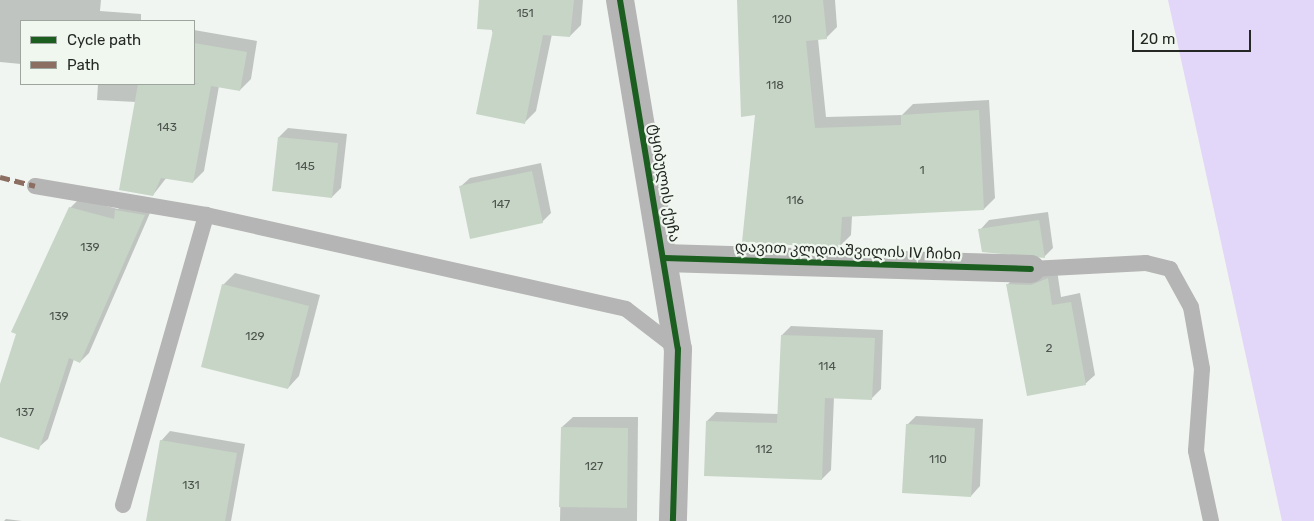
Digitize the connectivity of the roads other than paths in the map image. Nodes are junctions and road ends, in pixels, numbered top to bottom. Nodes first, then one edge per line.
1 (620, 0) edge
2 (36, 186) dead end
3 (206, 215) junction
4 (664, 258) junction
5 (1031, 269) joint
6 (678, 349) junction
7 (122, 505) dead end
8 (673, 521) edge
9 (1211, 521) edge

1 - 4 street, ტყიბულის ქუჩა
2 - 3 lane
3 - 6 lane
3 - 7 lane
4 - 5 street, დავით კლდიაშვილის IV ჩიხი
4 - 6 street, ტყიბულის ქუჩა
5 - 9 lane
6 - 8 street, ტყიბულის ქუჩა

